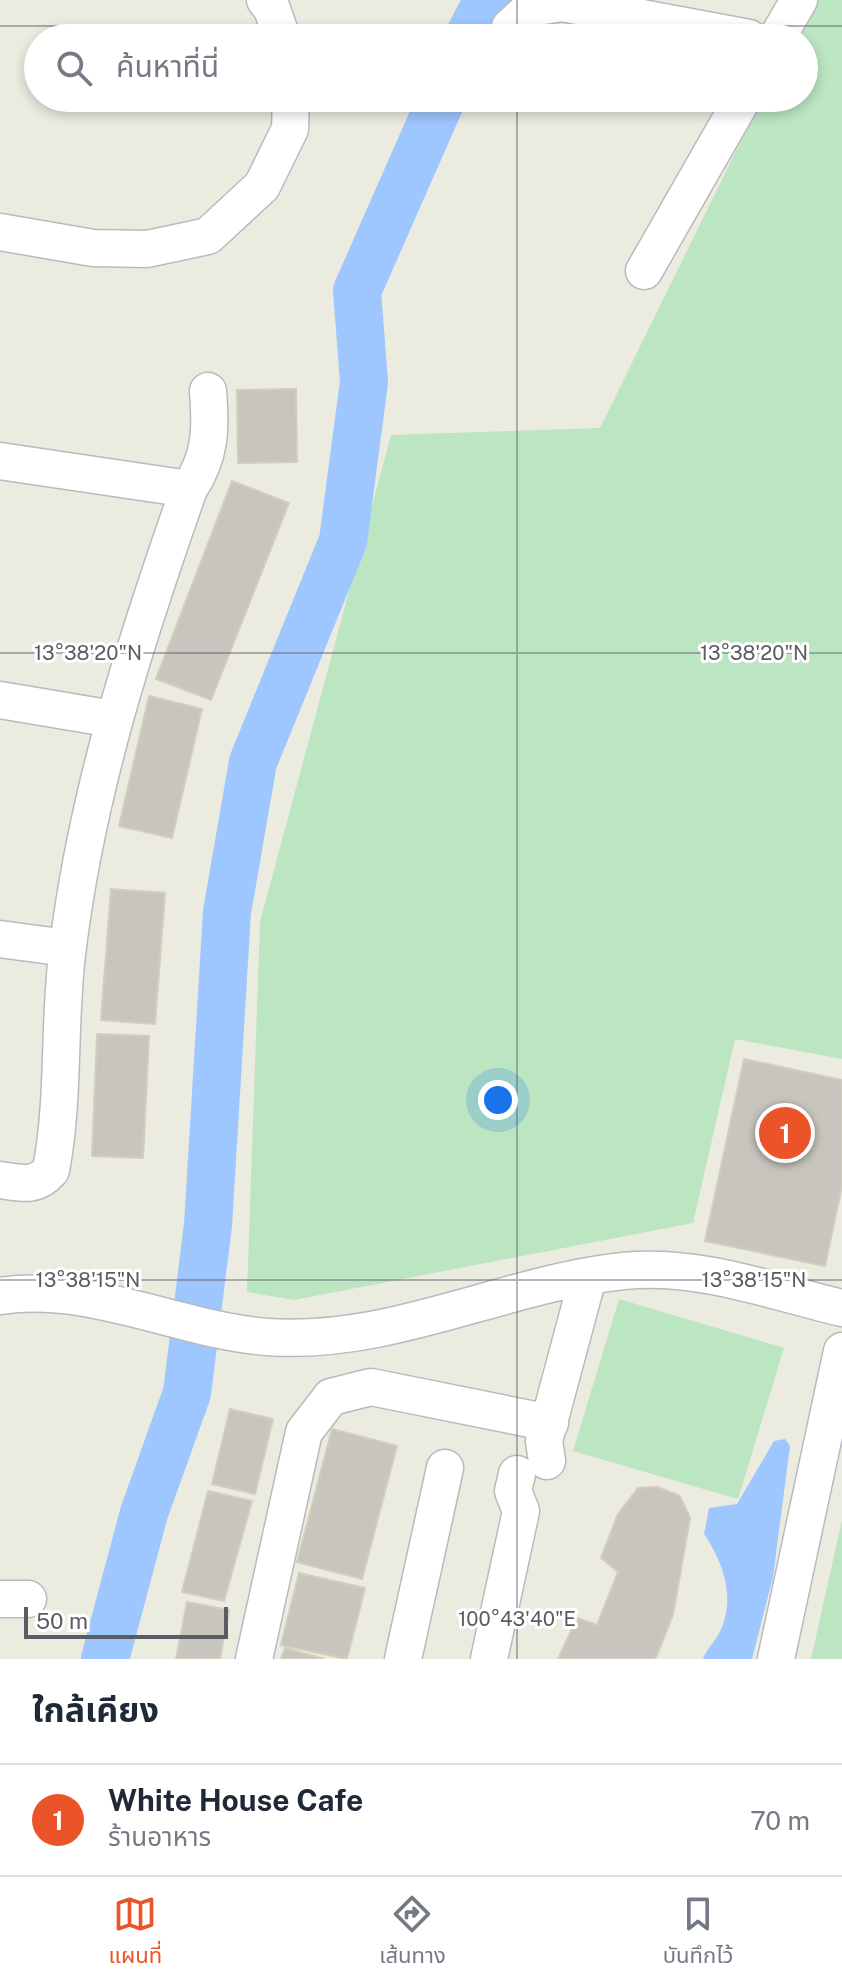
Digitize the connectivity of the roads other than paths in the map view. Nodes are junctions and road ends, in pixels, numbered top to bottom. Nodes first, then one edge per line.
1 (265, 0) edge
2 (799, 0) edge
3 (277, 24) edge
4 (513, 24) edge
5 (674, 24) edge
6 (785, 24) edge
7 (291, 112) edge
8 (735, 112) edge
9 (0, 232) edge
10 (644, 271) dead end
11 (208, 391) dead end
12 (0, 461) edge
13 (189, 489) junction
14 (0, 700) edge
15 (113, 719) junction
16 (0, 939) edge
17 (67, 948) junction
18 (0, 1180) edge
19 (588, 1277) junction
20 (0, 1296) edge
21 (842, 1308) edge
22 (842, 1351) edge
23 (537, 1456) junction
24 (445, 1468) dead end
25 (254, 1659) edge
26 (403, 1659) edge
27 (489, 1659) edge
28 (776, 1659) edge

1 - 3 street
2 - 6 street
4 - 5 street
7 - 9 street
8 - 10 street
11 - 13 street
12 - 13 street
13 - 15 street
14 - 15 street
15 - 17 street
16 - 17 street
17 - 18 street
19 - 20 street
19 - 21 street
19 - 23 street
22 - 28 street
23 - 25 street
23 - 27 street
24 - 26 street

